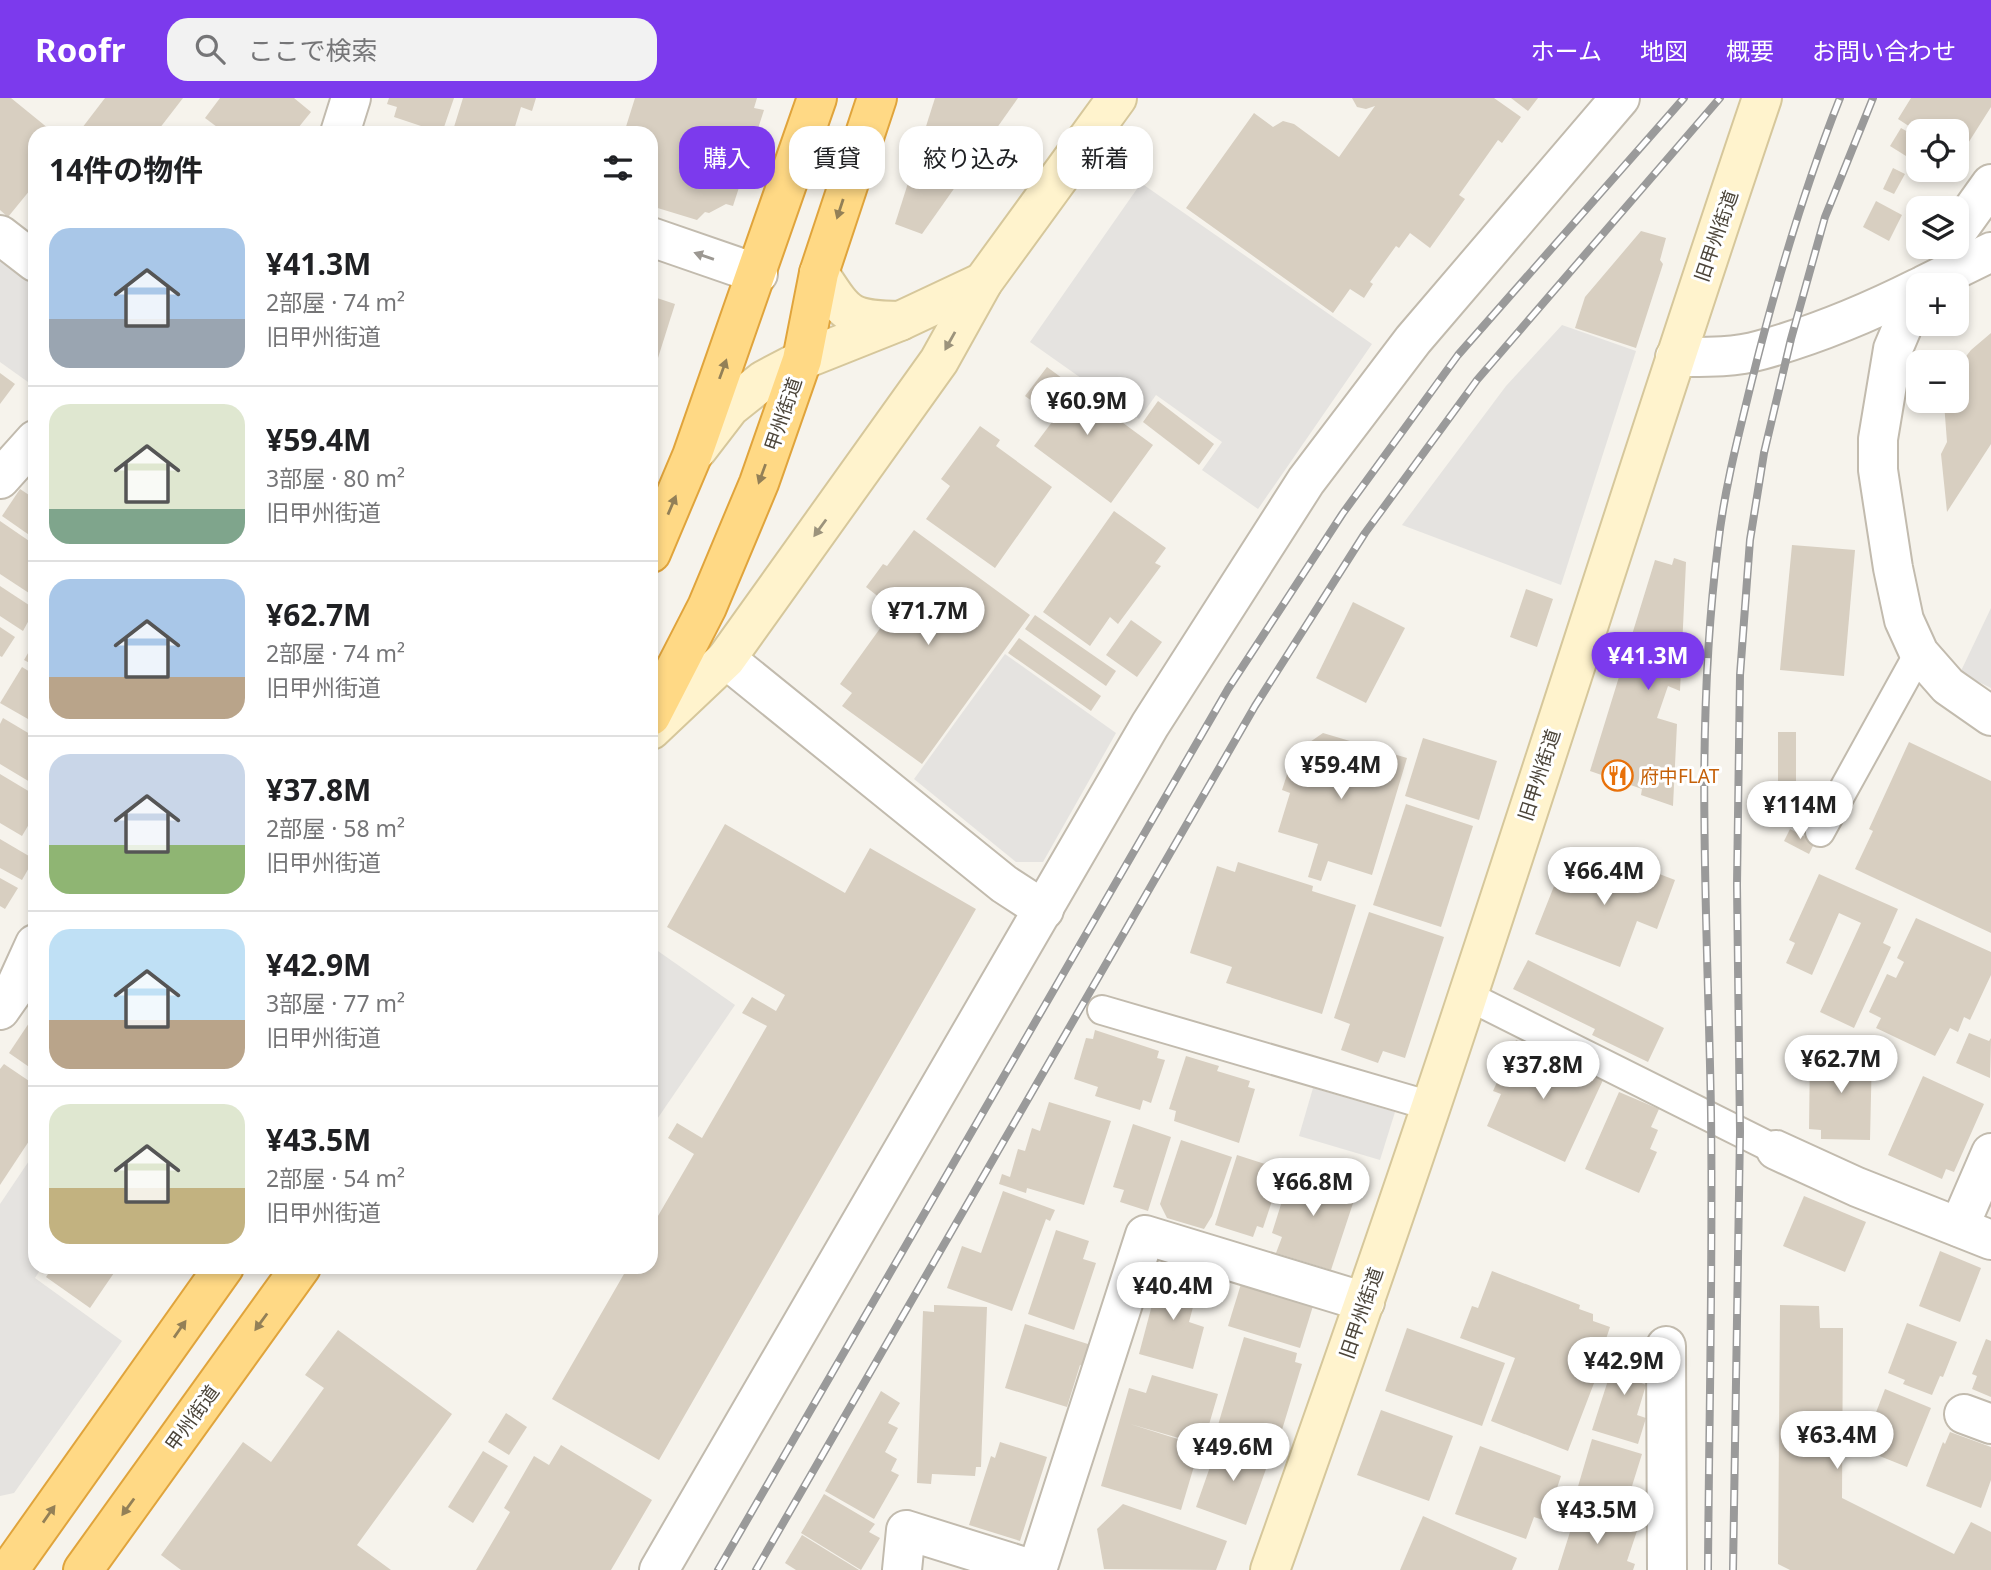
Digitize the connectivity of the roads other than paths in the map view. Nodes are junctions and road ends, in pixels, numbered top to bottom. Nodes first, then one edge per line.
1 (351, 98) edge
2 (817, 98) edge
3 (877, 98) edge
4 (1116, 98) edge
5 (1620, 98) edge
6 (1762, 98) edge
7 (343, 126) edge
8 (1991, 184) edge
9 (1969, 215) edge
10 (0, 234) edge
11 (658, 239) edge
12 (1991, 252) edge
13 (28, 256) edge
14 (819, 273) junction
15 (1948, 273) edge
16 (758, 274) junction
17 (983, 282) junction
18 (1906, 294) edge
19 (1906, 319) edge
20 (900, 321) junction
21 (1675, 357) junction
22 (802, 360) junction
23 (28, 448) edge
24 (692, 457) junction
25 (0, 479) edge
26 (658, 537) edge
27 (1919, 653) junction
28 (726, 659) junction
29 (658, 702) edge
30 (1991, 716) edge
31 (658, 723) edge
32 (1820, 832) dead end
33 (1044, 910) junction
34 (28, 955) edge
35 (5, 993) edge
36 (1468, 996) junction
37 (1102, 1010) dead end
38 (1430, 1106) junction
39 (1776, 1150) joint
40 (1991, 1153) edge
41 (1975, 1233) edge
42 (219, 1274) edge
43 (296, 1274) edge
44 (1365, 1302) junction
45 (1666, 1346) dead end
46 (11, 1564) edge
47 (83, 1570) edge
48 (659, 1570) edge
49 (902, 1570) edge
50 (1036, 1570) edge
51 (1270, 1570) edge
52 (1667, 1570) edge

1 - 7 street
2 - 16 highway
3 -> 14 highway, 甲州街道
4 - 17 main road
5 - 33 street
6 - 21 main road, 旧甲州街道
8 - 9 street
10 - 13 street
16 -> 11 street
12 - 15 street
14 - 20 main road
14 - 22 highway, 甲州街道
24 -> 16 highway
17 - 20 main road
17 -> 28 main road
18 - 21 street
19 - 27 street
20 - 22 main road
21 - 36 main road, 旧甲州街道
22 - 24 main road
22 -> 29 highway, 甲州街道
23 - 25 street
26 -> 24 highway
27 - 30 street
27 - 32 lane
28 - 31 main road
28 - 33 street
33 - 48 street
34 - 35 street
36 - 38 main road, 旧甲州街道
36 - 39 lane
37 - 38 lane
38 - 44 main road, 旧甲州街道
39 - 41 street
40 - 41 street
46 -> 42 highway
43 -> 47 highway, 甲州街道
44 - 50 street
44 - 51 main road, 旧甲州街道
45 - 52 street
49 - 50 street

